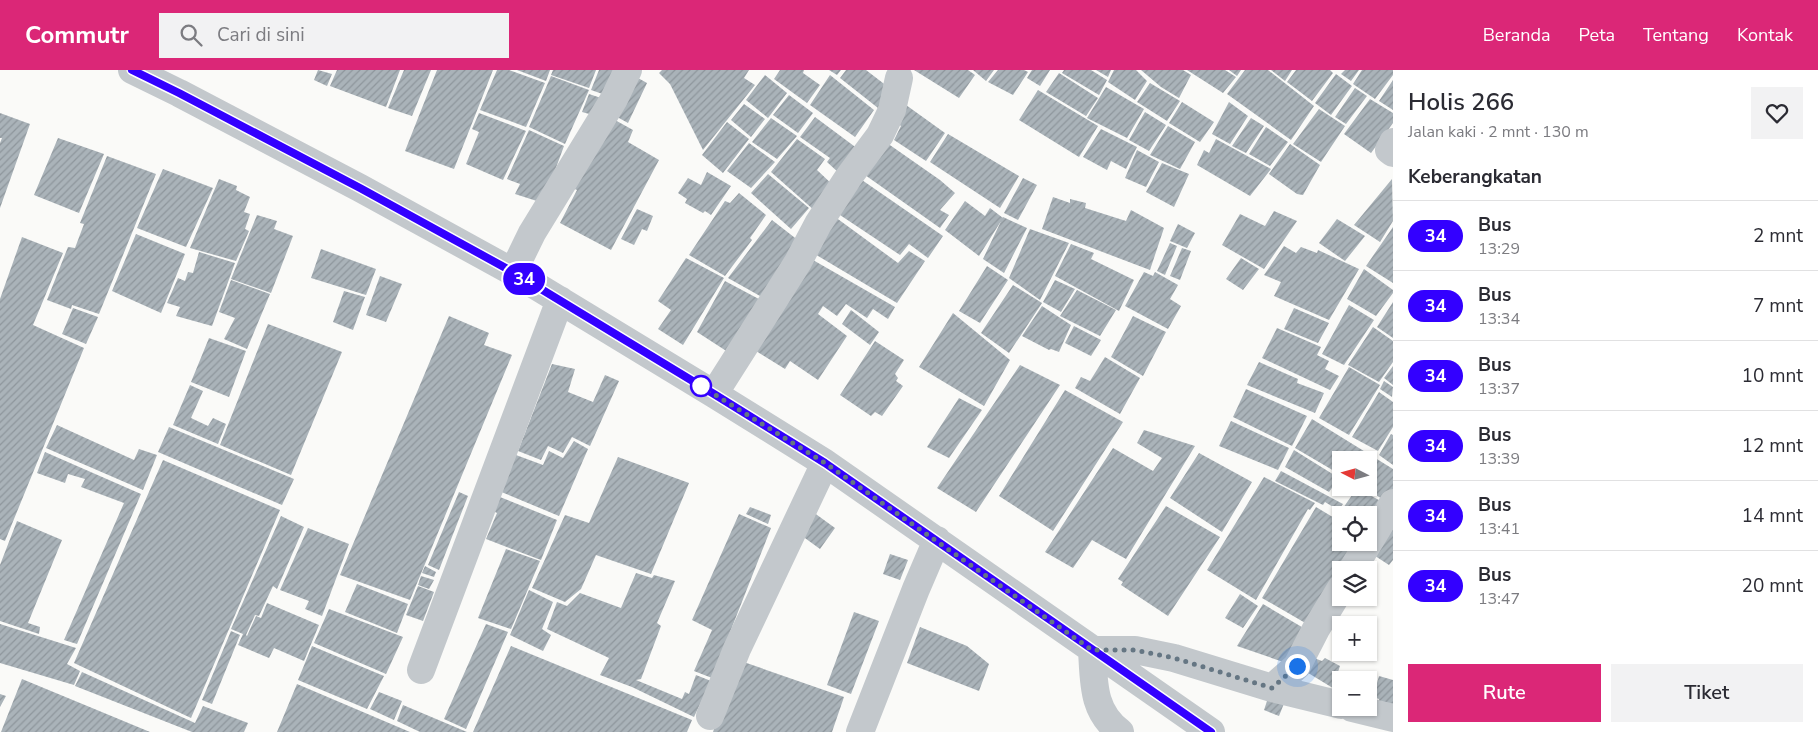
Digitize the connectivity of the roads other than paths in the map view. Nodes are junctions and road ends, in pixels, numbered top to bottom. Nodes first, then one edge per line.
1 (132, 70) edge
2 (628, 70) edge
3 (899, 78) dead end
4 (1393, 142) edge
5 (1393, 152) edge
6 (513, 272) junction
7 (560, 300) junction
8 (714, 394) junction
9 (825, 463) junction
10 (1393, 503) edge
11 (937, 540) junction
12 (1358, 561) edge
13 (1332, 602) edge
14 (1092, 650) junction
15 (421, 670) dead end
16 (1272, 688) junction
17 (1332, 703) edge
18 (1377, 714) edge
19 (710, 716) dead end
20 (1393, 718) edge
21 (860, 732) edge
22 (1120, 732) edge
23 (1211, 732) edge

1 - 6 street
2 - 6 street
3 - 8 street
4 - 5 street
6 - 7 street
7 - 8 street
7 - 15 street
8 - 9 street
9 - 11 street
9 - 19 street
10 - 12 street
11 - 14 street
11 - 21 street
13 - 16 street
14 - 16 street
14 - 22 street
14 - 23 street
16 - 17 street
18 - 20 street

